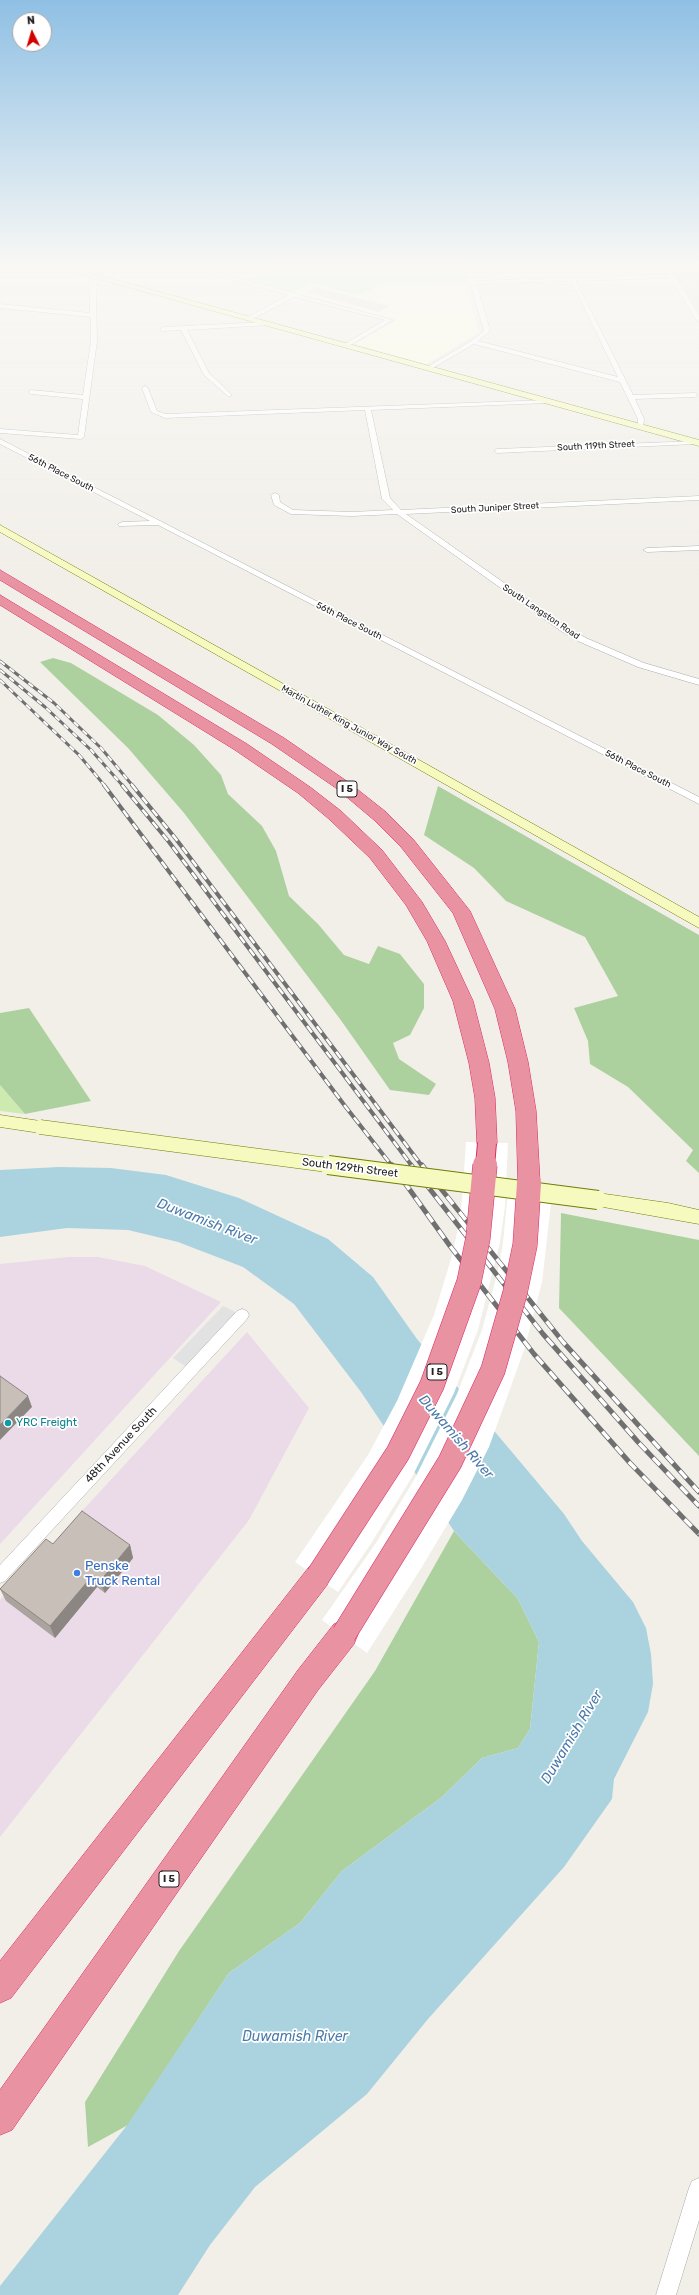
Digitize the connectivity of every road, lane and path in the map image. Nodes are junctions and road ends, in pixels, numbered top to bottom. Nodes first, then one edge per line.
1 (89, 373) edge
2 (206, 373) edge
3 (446, 373) edge
4 (594, 373) edge
5 (618, 373) edge
6 (621, 380) junction
7 (145, 388) dead end
8 (31, 392) dead end
9 (229, 395) dead end
10 (695, 395) dead end
11 (86, 397) junction
12 (631, 397) junction
13 (547, 401) junction
14 (368, 409) junction
15 (641, 428) junction
16 (0, 431) edge
17 (0, 442) edge
18 (697, 442) edge
19 (497, 451) dead end
20 (275, 495) dead end
21 (699, 498) edge
22 (399, 512) junction
23 (0, 520) edge
24 (158, 523) junction
25 (122, 524) dead end
26 (0, 528) edge
27 (699, 548) edge
28 (647, 550) dead end
29 (0, 574) edge
30 (0, 599) edge
31 (699, 682) edge
32 (699, 801) edge
33 (699, 910) edge
34 (699, 923) edge
35 (0, 1121) edge
36 (699, 1217) edge
37 (242, 1315) dead end
38 (0, 1576) edge
39 (86, 1876) junction
40 (0, 1972) edge
41 (0, 1986) edge
42 (29, 2077) junction
43 (0, 2118) edge
44 (0, 2121) edge
45 (699, 2188) edge
46 (666, 2295) edge

1 - 11 street
2 - 9 street
3 - 13 main road
4 - 6 street
5 - 6 street
6 - 12 street
7 - 14 street
8 - 11 street
10 - 12 street
11 - 16 street
12 - 15 street
13 - 14 street
13 - 15 main road
14 - 22 street, South Langston Road
15 - 18 main road
17 - 24 street, 56th Place South
18 - 19 street, South 119th Street
20 - 22 street, South Juniper Street
21 - 22 street, South Juniper Street
22 - 31 street, South Langston Road
23 - 33 main road, Martin Luther King Junior Way South
24 - 25 street
24 - 32 street, 56th Place South
26 - 34 main road, Martin Luther King Junior Way South
27 - 28 street
29 - 42 highway, I 5, bridge
30 - 39 highway, I 5, bridge
35 - 36 main road, South 129th Street, bridge
37 - 38 street, 48th Avenue South
39 - 40 highway
39 - 41 highway, I 5
42 - 43 highway, I 5
42 - 44 highway
45 - 46 street

